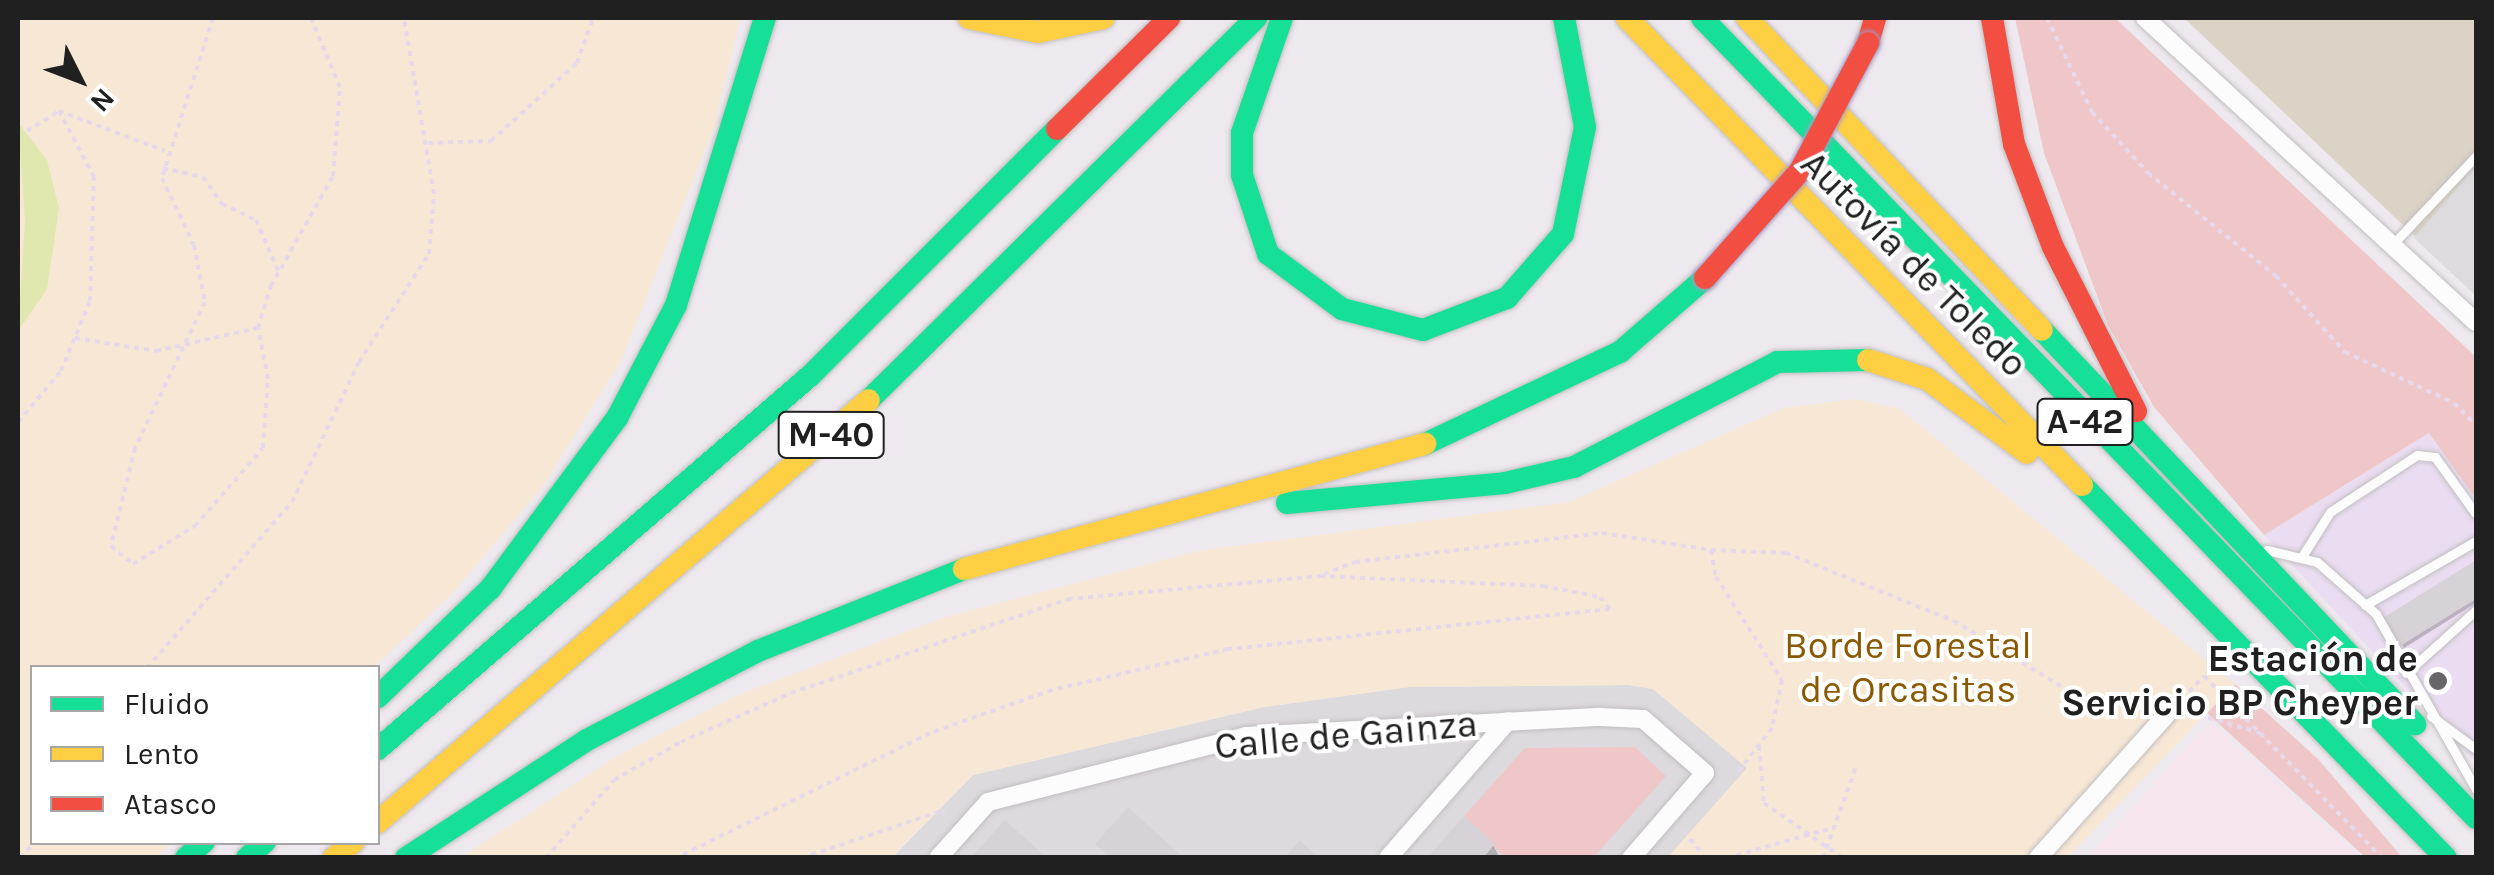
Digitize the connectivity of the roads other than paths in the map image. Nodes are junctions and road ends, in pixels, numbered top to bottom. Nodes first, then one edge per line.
1 (765, 18) edge
2 (969, 18) edge
3 (1104, 18) edge
4 (1170, 18) edge
5 (1256, 18) edge
6 (1282, 18) edge
7 (1564, 18) edge
8 (1628, 18) edge
9 (1702, 18) edge
10 (1747, 18) edge
11 (1875, 18) edge
12 (1992, 18) edge
13 (2144, 18) edge
14 (2476, 156) edge
15 (2392, 245) junction
16 (2476, 322) edge
17 (2150, 438) junction
18 (2476, 514) edge
19 (2128, 528) junction
20 (1093, 531) junction
21 (2476, 541) edge
22 (2246, 545) junction
23 (2301, 558) junction
24 (2366, 605) junction
25 (2476, 610) edge
26 (2406, 673) junction
27 (380, 696) edge
28 (2163, 709) road end
29 (2425, 711) junction
30 (1508, 721) junction
31 (380, 747) edge
32 (2476, 749) edge
33 (2476, 790) edge
34 (2476, 818) edge
35 (380, 820) edge
36 (406, 858) edge
37 (938, 858) edge
38 (1388, 858) edge
39 (1630, 858) edge
40 (2038, 858) edge
41 (2446, 858) edge

1 - 27 highway
2 - 3 highway
4 - 31 highway, M-40
5 - 35 highway, M-40
6 - 7 highway
8 - 19 highway, Autovía de Toledo / A-42
9 - 34 highway, Autovía de Toledo / A-42
10 - 17 highway
11 - 20 highway, bridge
12 - 17 highway
13 - 15 street
14 - 15 lane
15 - 16 street
17 - 22 highway
18 - 23 lane
19 - 20 highway
19 - 41 highway, Autovía de Toledo / A-42
20 - 36 highway
21 - 24 lane
22 - 23 lane
22 - 33 highway
23 - 24 lane
24 - 26 lane
25 - 26 lane
26 - 29 lane
28 - 40 street
29 - 32 lane
29 - 33 lane
30 - 37 street, Calle de Gainza
30 - 38 street
30 - 39 street, Calle de Gainza

